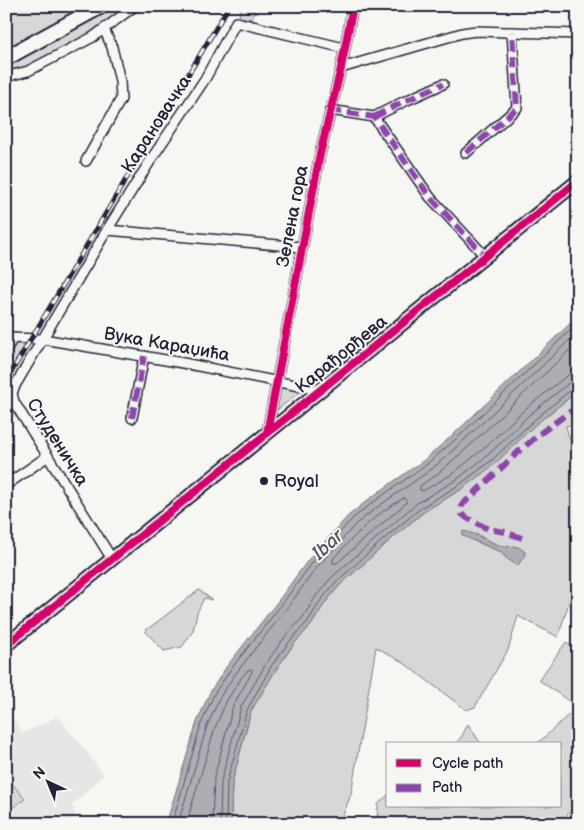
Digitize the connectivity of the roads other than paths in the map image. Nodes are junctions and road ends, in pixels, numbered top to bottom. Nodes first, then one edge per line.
1 (101, 6) edge
2 (136, 6) edge
3 (353, 6) edge
4 (104, 29) junction
5 (512, 32) junction
6 (578, 34) edge
7 (344, 48) junction
8 (6, 58) edge
9 (341, 68) junction
10 (6, 74) edge
11 (443, 84) dead end
12 (330, 110) junction
13 (374, 117) junction
14 (466, 153) dead end
15 (86, 161) dead end
16 (578, 181) edge
17 (106, 230) junction
18 (6, 237) edge
19 (6, 248) edge
20 (301, 248) junction
21 (485, 256) junction
22 (10, 338) edge
23 (43, 339) junction
24 (6, 350) edge
25 (144, 356) junction
26 (276, 382) junction
27 (320, 390) junction
28 (132, 418) dead end
29 (267, 434) junction
30 (48, 456) junction
31 (6, 485) edge
32 (112, 559) junction
33 (6, 645) edge

1 - 8 main road
2 - 4 street
3 - 7 street, Зелена гора
4 - 10 street
4 - 15 street
5 - 6 street
5 - 9 street
5 - 14 street
7 - 9 street, Зелена гора
7 - 17 street, Карановачка
9 - 12 street, Зелена гора
11 - 13 street
12 - 13 street
12 - 20 street, Зелена гора
13 - 21 street
16 - 21 street, Карађорђева
17 - 20 street
17 - 23 street, Карановачка
18 - 19 street
20 - 26 street, Зелена гора
21 - 27 street, Карађорђева
22 - 23 street, Вука Караџића
22 - 24 street
23 - 25 street, Вука Караџића
23 - 30 street, Студеничка
25 - 26 street, Вука Караџића
25 - 28 street
26 - 27 street, Вука Караџића
26 - 29 street, Зелена гора
27 - 29 street, Карађорђева
29 - 32 street, Карађорђева
30 - 31 street
30 - 32 street, Студеничка
32 - 33 street, Карађорђева

